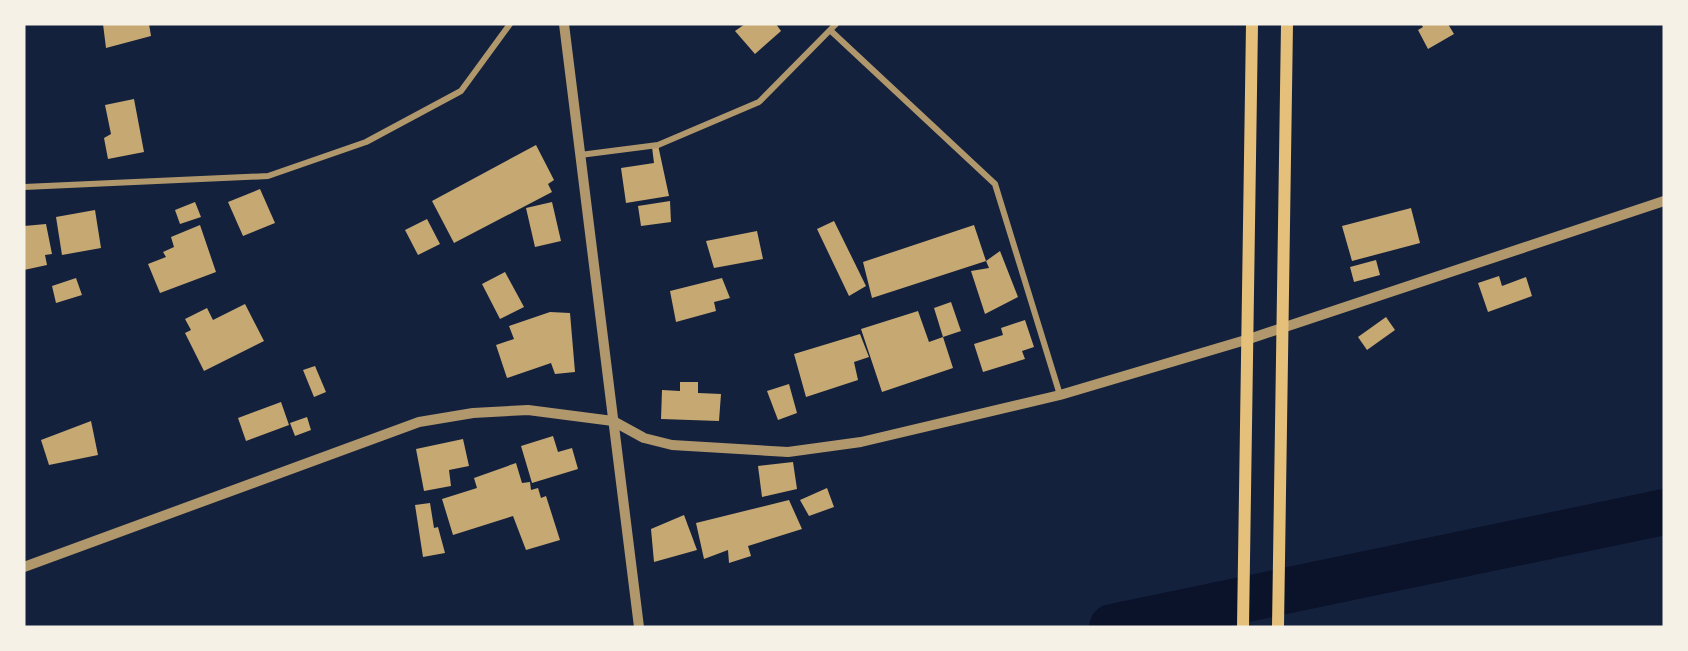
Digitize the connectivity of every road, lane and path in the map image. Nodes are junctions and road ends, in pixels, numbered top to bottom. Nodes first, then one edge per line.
1 (510, 24) edge
2 (564, 24) edge
3 (836, 24) edge
4 (1252, 24) edge
5 (1287, 24) edge
6 (831, 31) junction
7 (579, 155) junction
8 (24, 188) edge
9 (1664, 201) edge
10 (1282, 327) junction
11 (1249, 339) junction
12 (1060, 395) junction
13 (614, 421) junction
14 (24, 567) edge
15 (639, 627) edge
16 (1243, 627) edge
17 (1278, 627) edge

1 - 8 street
2 - 7 street
3 - 6 street
4 - 11 main road
5 - 10 main road
6 - 7 street
6 - 12 street
7 - 13 street
9 - 10 street
10 - 11 street
10 - 17 main road
11 - 12 street
11 - 16 main road
12 - 13 street
13 - 14 street
13 - 15 street

